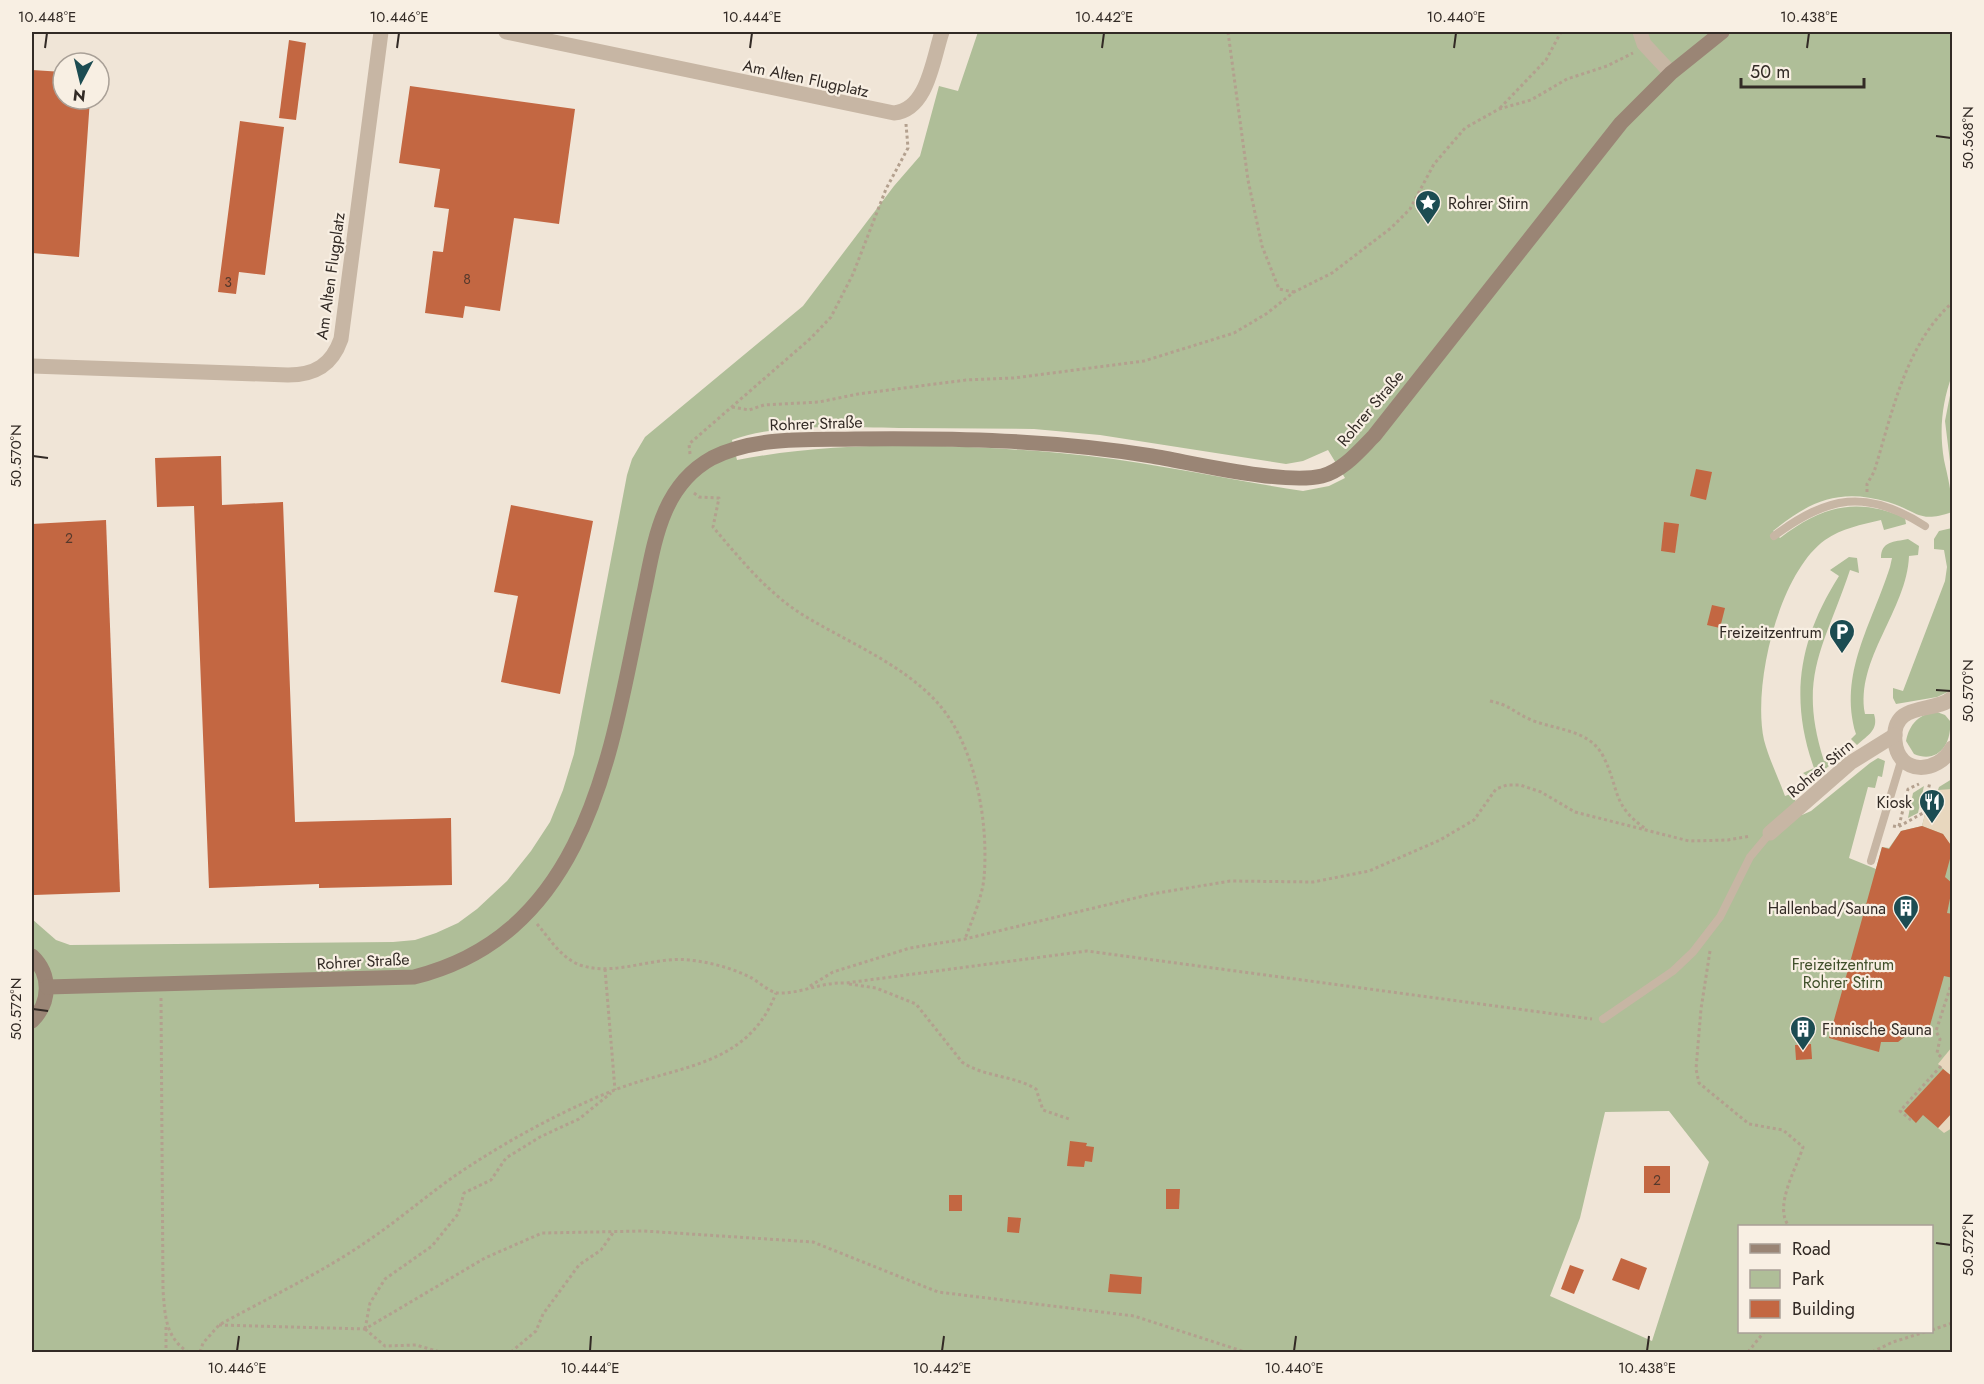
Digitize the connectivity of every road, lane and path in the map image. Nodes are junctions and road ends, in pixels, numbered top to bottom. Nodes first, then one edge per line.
1 (506, 32) edge
2 (942, 32) edge
3 (1228, 32) edge
4 (1561, 32) edge
5 (1722, 32) edge
6 (382, 33) edge
7 (1642, 38) edge
8 (1671, 73) junction
9 (1499, 110) junction
10 (905, 112) junction
11 (1294, 292) junction
12 (1953, 303) edge
13 (32, 366) edge
14 (731, 407) junction
15 (694, 471) junction
16 (1868, 503) junction
17 (1925, 526) dead end
18 (1774, 536) dead end
19 (1953, 698) edge
20 (1490, 701) dead end
21 (1895, 735) junction
22 (1953, 748) edge
23 (1902, 758) junction
24 (1882, 824) junction
25 (1898, 827) junction
26 (1648, 831) junction
27 (1770, 833) junction
28 (1871, 861) dead end
29 (527, 913) junction
30 (1709, 932) junction
31 (965, 939) junction
32 (32, 956) edge
33 (605, 969) junction
34 (1953, 982) edge
35 (846, 983) junction
36 (160, 984) junction
37 (47, 987) junction
38 (806, 988) junction
39 (776, 993) junction
40 (1603, 1019) joint
41 (32, 1021) edge
42 (1941, 1057) dead end
43 (1941, 1066) dead end
44 (615, 1090) junction
45 (1069, 1119) dead end
46 (1911, 1120) dead end
47 (1788, 1225) edge
48 (614, 1232) junction
49 (1953, 1323) edge
50 (166, 1325) junction
51 (219, 1325) junction
52 (365, 1329) junction
53 (1933, 1330) edge
54 (1763, 1333) edge
55 (1922, 1333) edge
56 (166, 1353) edge
57 (188, 1353) edge
58 (200, 1353) edge
59 (440, 1353) edge
60 (510, 1353) edge
61 (1245, 1353) edge
62 (1748, 1353) edge
63 (1872, 1353) edge

1 - 10 street, Am Alten Flugplatz
2 - 10 street
3 - 11 path
4 - 9 path
5 - 8 main road, Rohrer Straße
6 - 13 street, Am Alten Flugplatz
7 - 8 street
7 - 9 path
8 - 15 main road, Rohrer Straße
9 - 11 path
10 - 14 path
11 - 14 path
12 - 16 path
14 - 15 path
15 - 29 main road, Rohrer Straße
15 - 31 path
16 - 17 lane
16 - 18 lane
19 - 21 street, Rohrer Stirn
20 - 26 path
21 - 23 street
21 - 27 street, Rohrer Stirn
22 - 23 street
23 - 24 lane
24 - 25 path
24 - 28 lane
25 - 25 path
26 - 27 path
26 - 31 path
27 - 30 lane
29 - 33 path
29 - 36 main road, Rohrer Straße
30 - 40 lane
30 - 47 path
31 - 38 path
32 - 37 main road
33 - 39 path
33 - 44 path
34 - 42 path
35 - 38 path
35 - 40 path
35 - 45 path
36 - 37 main road, Rohrer Straße
36 - 50 path
37 - 41 main road
38 - 39 path
39 - 44 path
43 - 46 path
44 - 51 path
44 - 52 path
48 - 52 path
48 - 60 path
48 - 61 path
49 - 53 path
50 - 56 path
50 - 57 path
51 - 52 path
51 - 58 path
52 - 59 path
54 - 62 path
55 - 63 path

